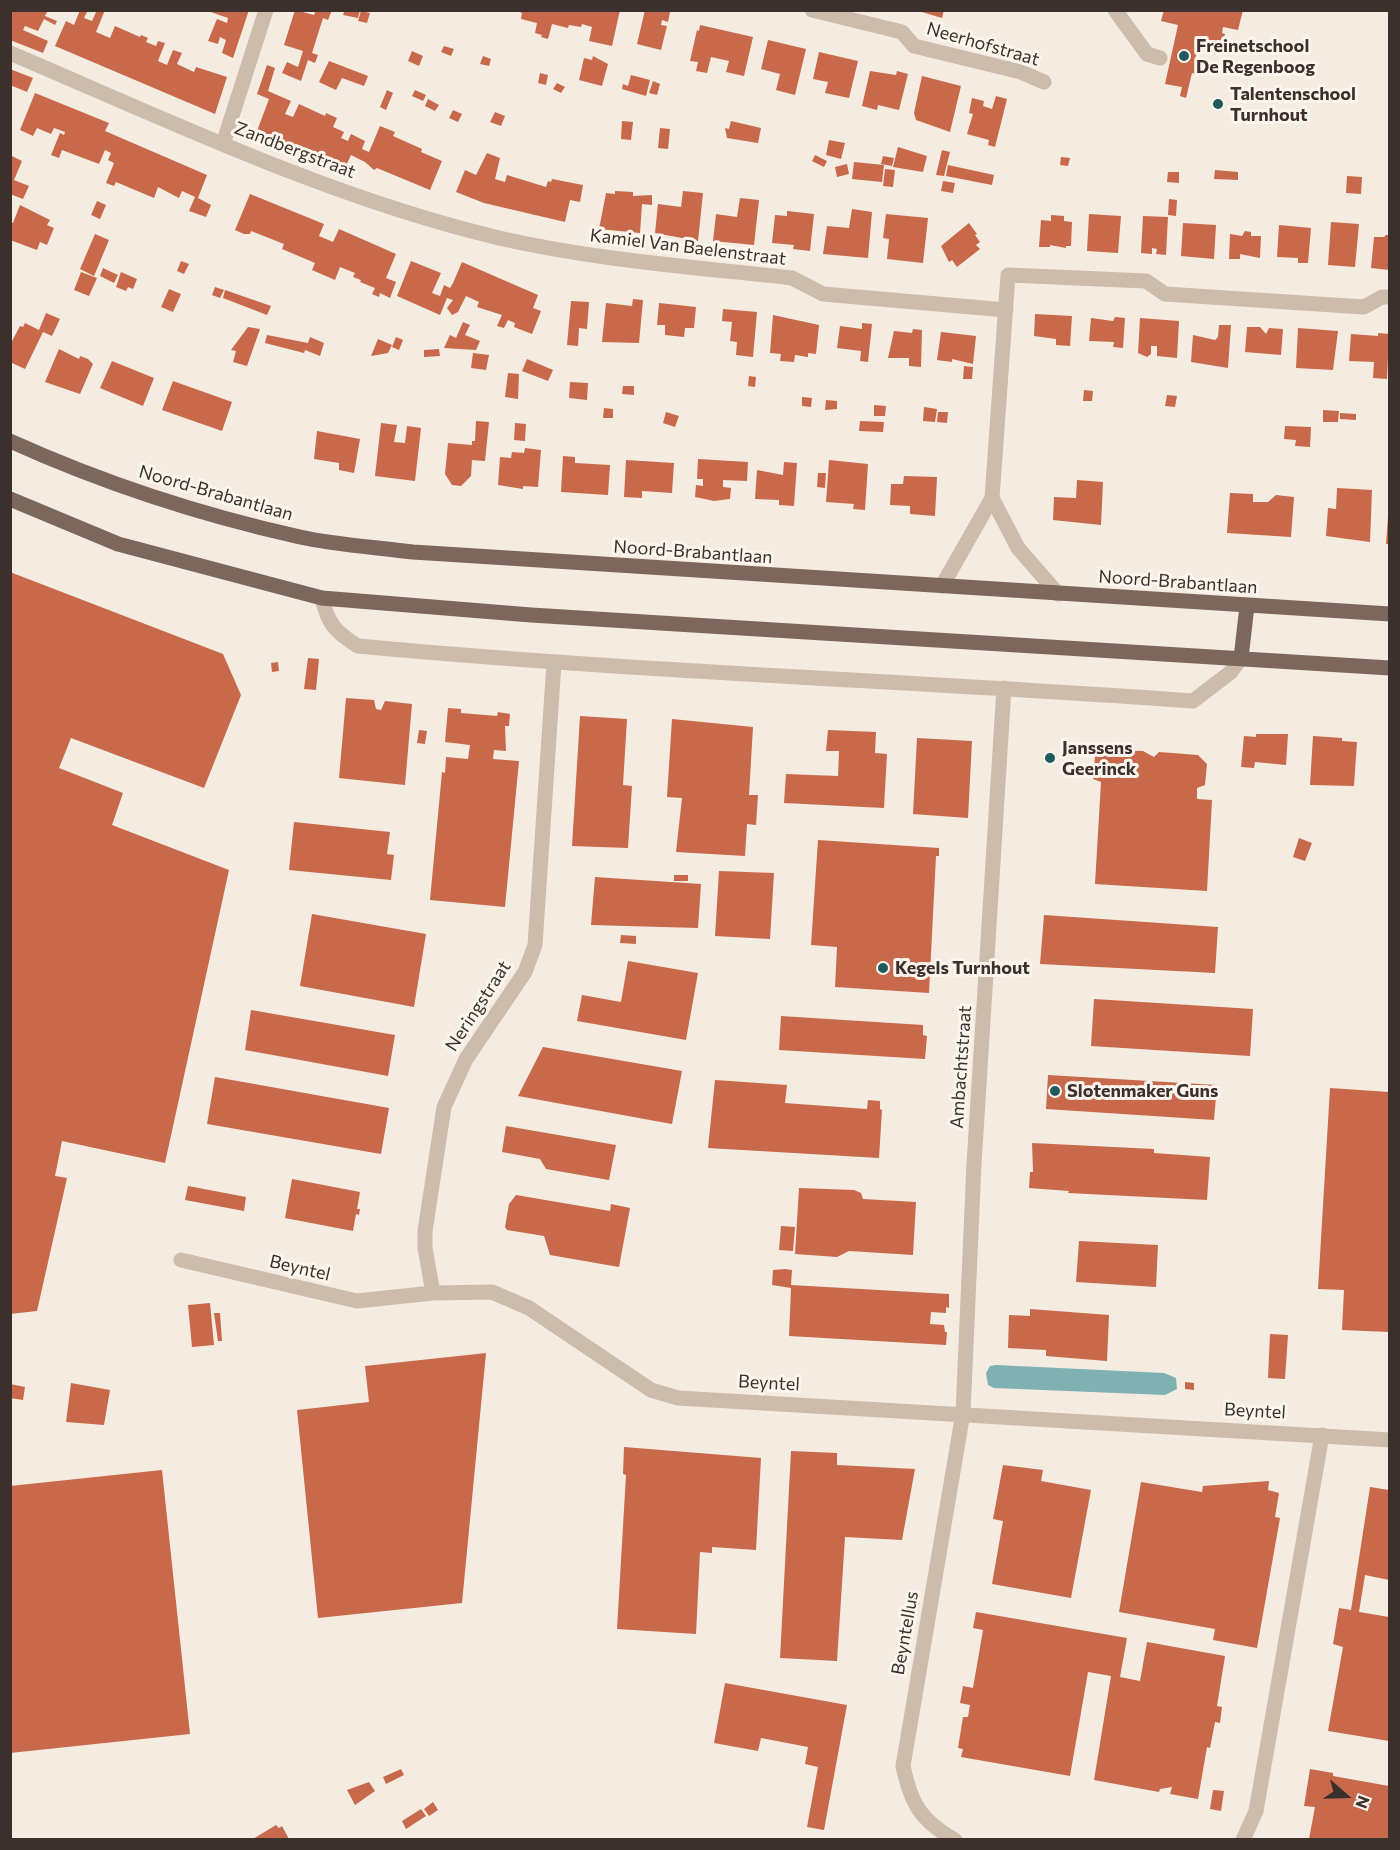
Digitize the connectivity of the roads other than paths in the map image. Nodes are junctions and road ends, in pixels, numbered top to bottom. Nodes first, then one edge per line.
1 (266, 10) edge
2 (812, 10) edge
3 (1115, 10) edge
4 (10, 53) edge
5 (1160, 58) dead end
6 (1044, 82) dead end
7 (223, 144) junction
8 (576, 253) joint
9 (1389, 297) edge
10 (1006, 310) junction
11 (10, 441) edge
12 (992, 498) junction
13 (10, 500) edge
14 (942, 586) junction
15 (1058, 594) junction
16 (322, 598) junction
17 (1247, 606) junction
18 (1389, 614) edge
19 (1241, 658) junction
20 (554, 663) junction
21 (1389, 668) edge
22 (1004, 688) junction
23 (181, 1260) dead end
24 (433, 1293) junction
25 (963, 1413) junction
26 (1322, 1435) junction
27 (1389, 1440) edge
28 (956, 1839) edge
29 (1243, 1839) edge

1 - 7 street
2 - 6 street, Neerhofstraat
3 - 5 street
4 - 7 street, Zandbergstraat
7 - 8 street, Zandbergstraat
8 - 10 street, Kamiel Van Baelenstraat
9 - 10 street
10 - 12 street
11 - 14 main road, Noord-Brabantlaan
12 - 14 street
12 - 15 street
13 - 16 main road
14 - 15 main road, Noord-Brabantlaan
15 - 17 main road, Noord-Brabantlaan
16 - 19 main road
16 - 20 street
17 - 18 main road, Noord-Brabantlaan
17 - 19 main road
19 - 21 main road
19 - 22 street
20 - 22 street
20 - 24 street, Neringstraat
22 - 25 street, Ambachtstraat
23 - 24 street, Beyntel
24 - 25 street, Beyntel
25 - 26 street, Beyntel
25 - 28 street, Beyntellus
26 - 27 street, Beyntel
26 - 29 street

